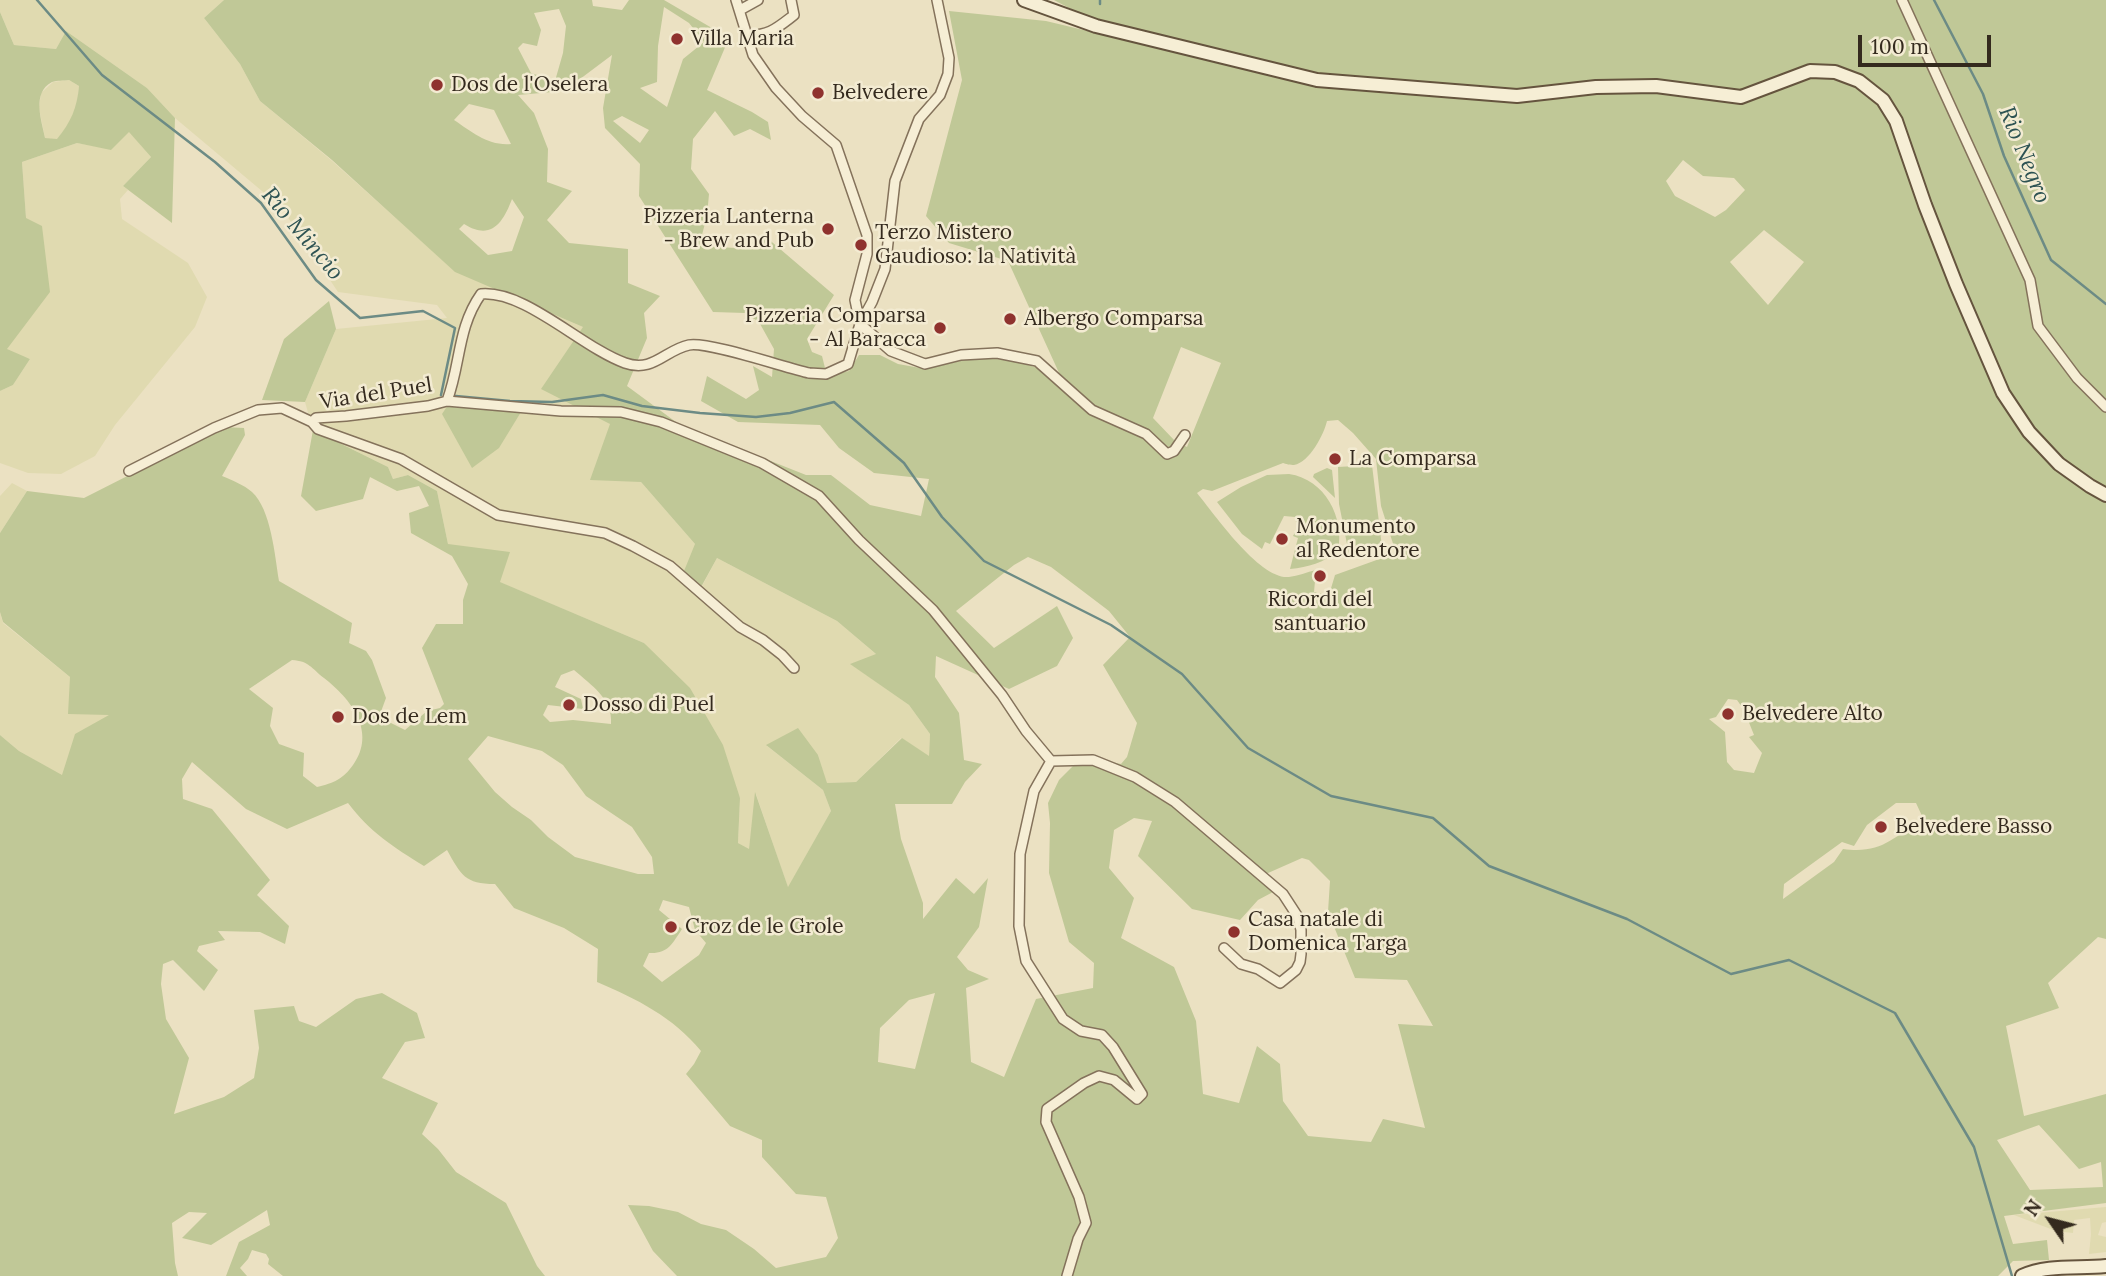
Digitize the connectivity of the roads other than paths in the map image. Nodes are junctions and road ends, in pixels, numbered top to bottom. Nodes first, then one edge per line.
1 (736, 0) edge
2 (758, 0) edge
3 (791, 0) edge
4 (937, 0) edge
5 (1024, 0) edge
6 (1902, 0) edge
7 (740, 10) junction
8 (747, 35) junction
9 (860, 324) junction
10 (447, 401) junction
11 (2106, 407) edge
12 (313, 422) junction
13 (1185, 435) dead end
14 (129, 471) dead end
15 (2106, 495) edge
16 (794, 668) dead end
17 (1051, 761) junction
18 (1224, 948) dead end
19 (2106, 1266) edge
20 (1067, 1276) edge
21 (2022, 1276) edge

1 - 7 street
2 - 7 street
3 - 8 street
4 - 9 street
5 - 15 main road
6 - 11 street
7 - 8 street
8 - 9 street
9 - 10 street, Via del Puel
9 - 13 street
10 - 12 street, Via del Puel
10 - 17 street
12 - 14 street
12 - 16 street, Via del Puel
17 - 18 street
17 - 20 street
19 - 21 main road

